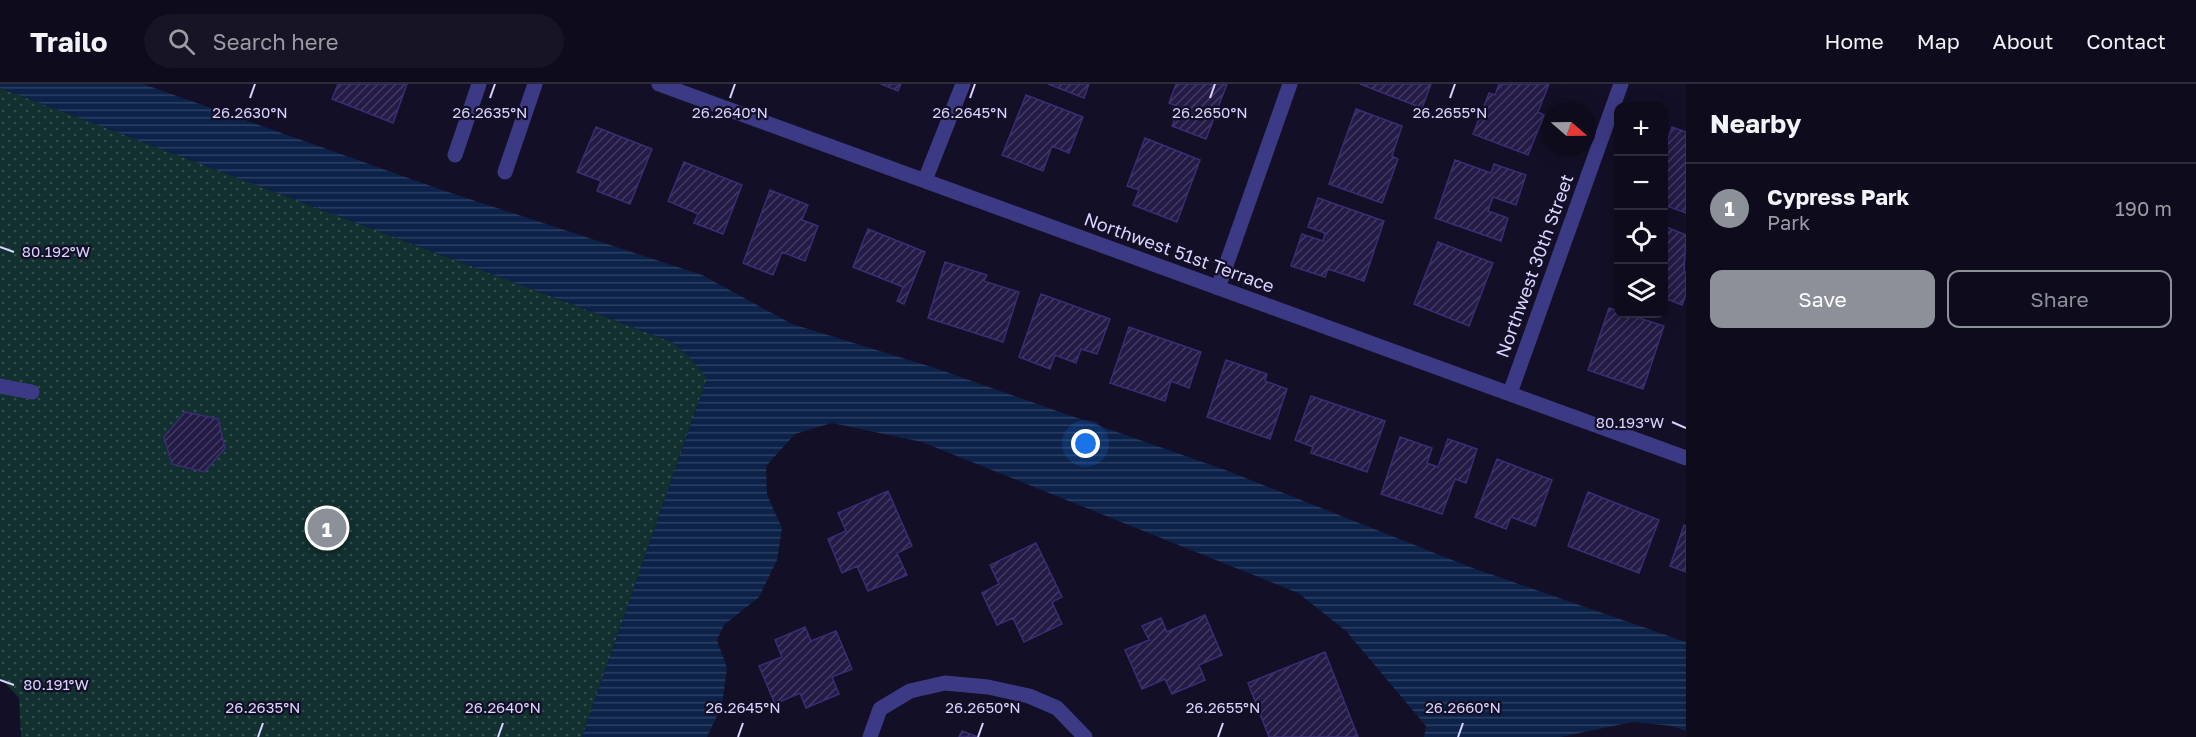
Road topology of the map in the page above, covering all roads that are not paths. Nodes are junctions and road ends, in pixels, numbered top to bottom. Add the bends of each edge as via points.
1 (479, 84) edge
2 (536, 84) edge
3 (658, 84) edge
4 (963, 84) edge
5 (1290, 84) edge
6 (1621, 84) edge
7 (455, 155) dead end
8 (505, 172) dead end
9 (925, 180) junction
10 (1218, 288) junction
11 (0, 386) edge
12 (32, 392) dead end
13 (1510, 393) junction
14 (1686, 458) edge
15 (870, 737) edge
16 (1085, 737) edge

1 - 7 street
2 - 8 street
3 - 9 street, Northwest 51st Terrace
4 - 9 street
5 - 10 street
6 - 13 street, Northwest 30th Street
9 - 10 street, Northwest 51st Terrace
10 - 13 street, Northwest 51st Terrace
11 - 12 street
13 - 14 street, Northwest 51st Terrace
15 - 16 street via 880,709 910,690 945,683 1029,696 1057,708

